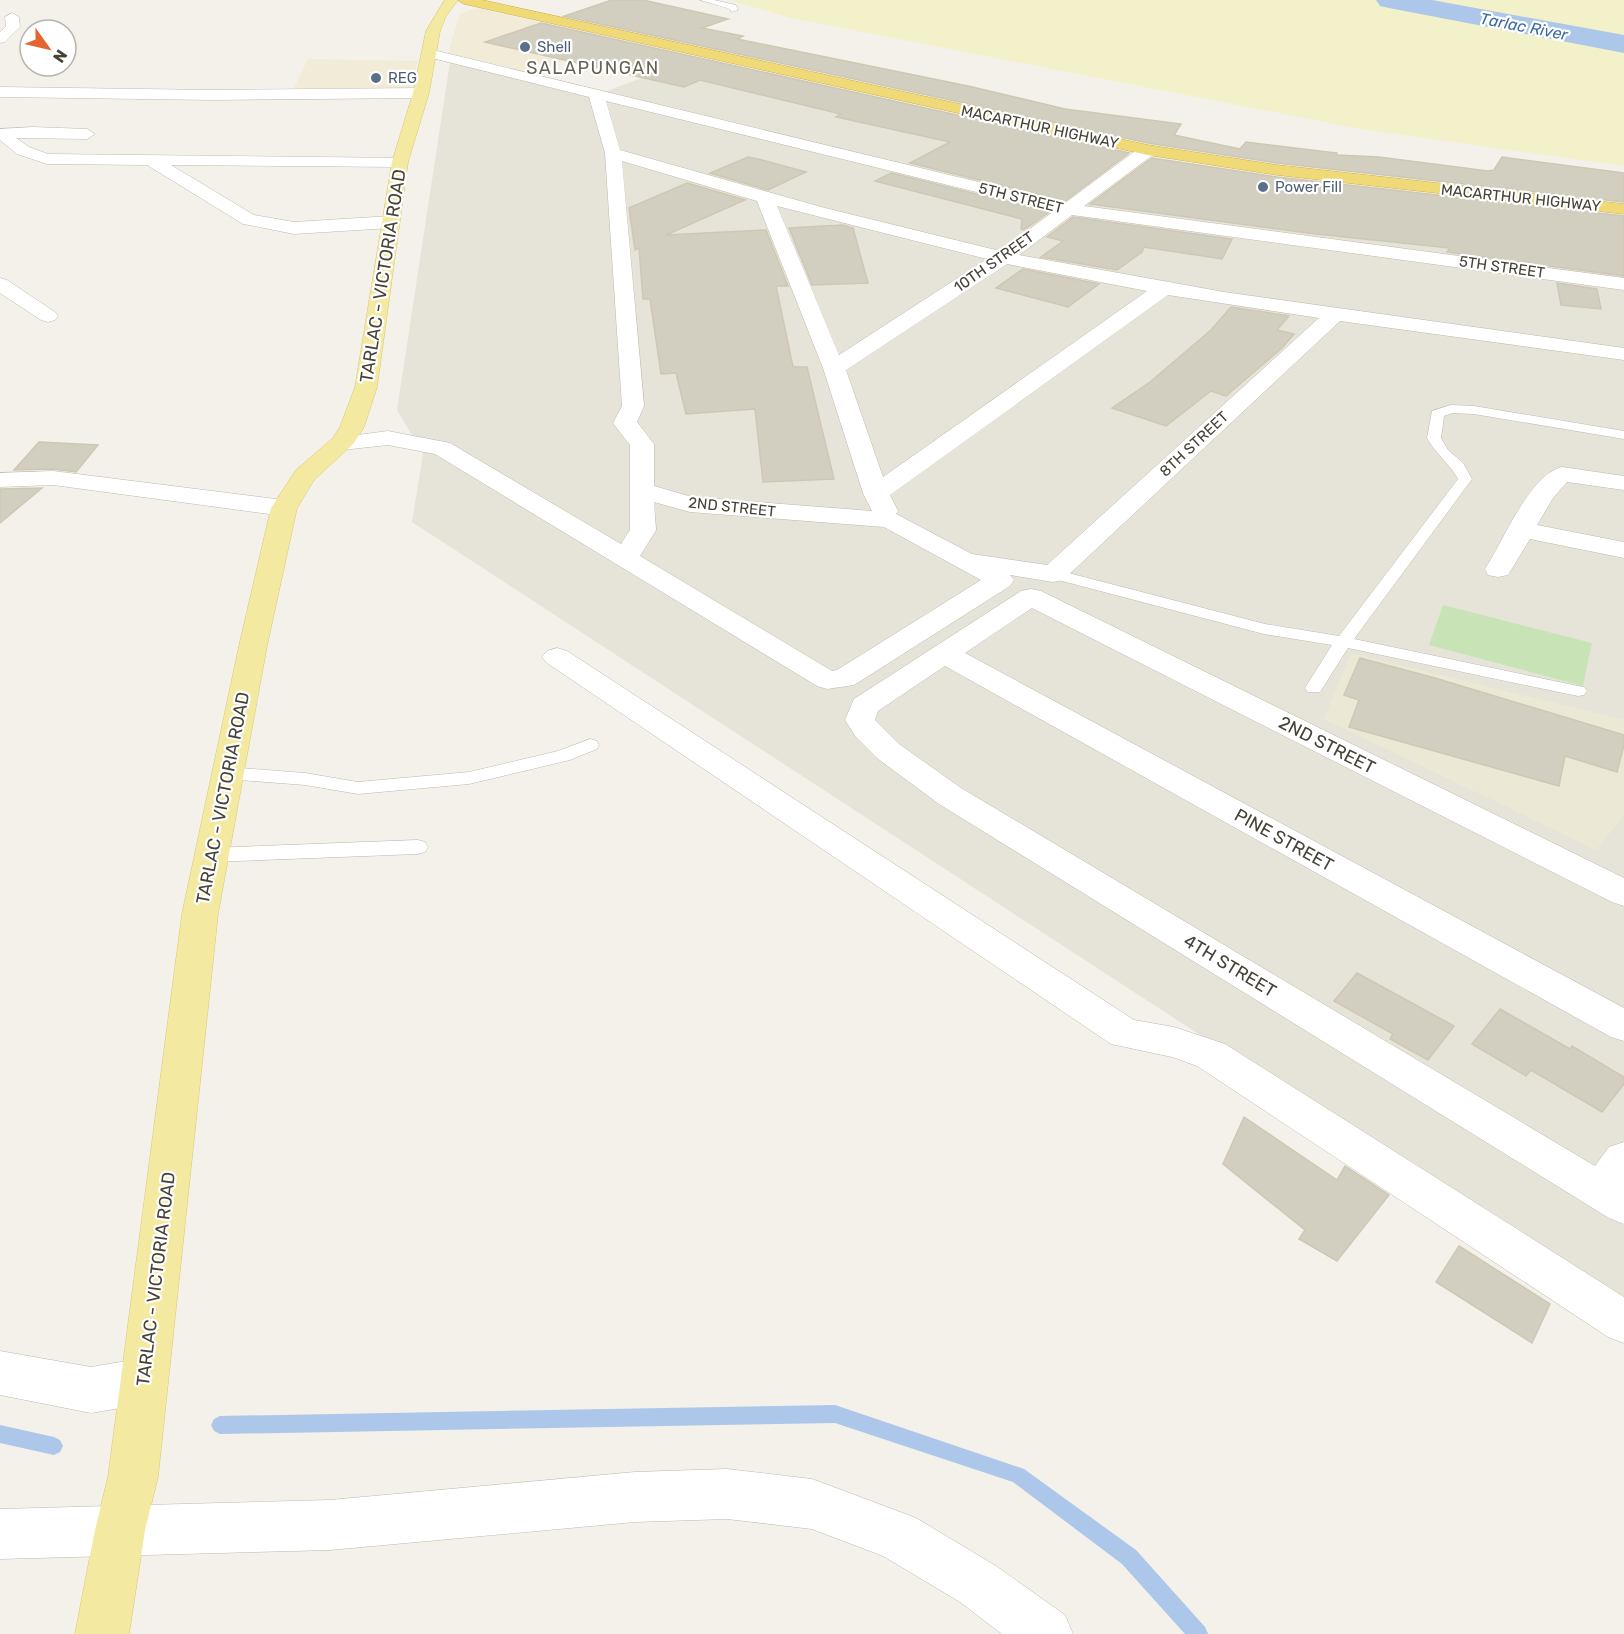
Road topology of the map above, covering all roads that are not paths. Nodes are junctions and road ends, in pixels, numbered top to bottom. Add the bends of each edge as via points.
1 (452, 0) edge
2 (464, 0) edge
3 (704, 0) edge
4 (734, 10) dead end
5 (12, 17) dead end
6 (0, 39) edge
7 (429, 53) junction
8 (0, 92) edge
9 (20, 92) junction
10 (421, 93) junction
11 (596, 94) junction
12 (0, 101) edge
13 (2, 134) edge
14 (87, 134) dead end
15 (1148, 150) junction
16 (613, 153) junction
17 (151, 160) junction
18 (400, 162) junction
19 (765, 199) junction
20 (1068, 209) junction
21 (1624, 209) edge
22 (391, 222) junction
23 (1004, 257) junction
24 (0, 284) edge
25 (1624, 284) edge
26 (1165, 288) junction
27 (1336, 314) junction
28 (48, 316) dead end
29 (1624, 354) edge
30 (834, 368) junction
31 (1624, 435) edge
32 (342, 443) junction
33 (0, 480) edge
34 (1624, 483) edge
35 (641, 490) junction
36 (876, 493) junction
37 (284, 508) junction
38 (890, 520) junction
39 (1523, 530) junction
40 (1624, 550) edge
41 (625, 558) junction
42 (960, 558) junction
43 (1498, 569) dead end
44 (1053, 574) junction
45 (1343, 642) junction
46 (944, 654) junction
47 (557, 657) dead end
48 (1314, 688) dead end
49 (1578, 691) dead end
50 (590, 746) dead end
51 (227, 773) junction
52 (418, 847) dead end
53 (212, 855) junction
54 (1624, 893) edge
55 (1624, 1026) edge
56 (1616, 1185) edge
57 (1624, 1322) edge
58 (0, 1373) edge
59 (144, 1381) junction
60 (120, 1530) junction
61 (0, 1534) edge
62 (102, 1634) edge
63 (1046, 1634) edge

1 - 7 main road, TARLAC - VICTORIA ROAD via 436,25
2 - 15 highway, MACARTHUR HIGHWAY
3 - 4 lane
5 - 6 street via 13,27
7 - 10 main road, TARLAC - VICTORIA ROAD
7 - 11 street, 5TH STREET
8 - 9 street
9 - 10 street
9 - 12 street
10 - 18 main road, TARLAC - VICTORIA ROAD
11 - 16 street
11 - 20 street, 5TH STREET
13 - 14 street
13 - 17 street via 20,149 47,159
15 - 20 street, 10TH STREET
15 - 21 highway, MACARTHUR HIGHWAY via 1277,170
16 - 19 street
16 - 35 street via 633,406 625,423 642,444
17 - 18 street
17 - 22 street via 249,220 294,228
18 - 22 main road, TARLAC - VICTORIA ROAD
19 - 23 street
19 - 30 street
20 - 23 street, 10TH STREET
20 - 25 street, 5TH STREET
22 - 32 main road, TARLAC - VICTORIA ROAD via 366,387
23 - 26 street
23 - 30 street, 10TH STREET
24 - 28 street
26 - 27 street
26 - 36 street
27 - 29 street
27 - 44 street, 8TH STREET
30 - 36 street
31 - 45 lane via 1474,410 1451,409 1437,414 1434,438 1465,479
32 - 37 main road, TARLAC - VICTORIA ROAD via 305,475
32 - 41 street via 388,438 442,448
33 - 37 street via 53,478
34 - 39 street via 1562,474 1548,484
35 - 38 street, 2ND STREET via 690,504
35 - 41 street via 643,530
36 - 38 street
37 - 51 main road, TARLAC - VICTORIA ROAD
38 - 42 street, 2ND STREET
39 - 40 street
39 - 43 street
41 - 42 street, 2ND STREET via 827,680 852,675 1000,580
42 - 44 street
44 - 45 lane via 1264,629
45 - 48 lane
45 - 49 lane
46 - 54 street, 2ND STREET via 1031,597
46 - 55 street, PINE STREET
46 - 56 street, 4TH STREET via 865,706 860,720 865,730 950,796
47 - 57 street via 1125,1033 1173,1042 1211,1055
50 - 51 lane via 555,759 469,778 358,788
51 - 53 main road, TARLAC - VICTORIA ROAD
52 - 53 lane
53 - 59 main road, TARLAC - VICTORIA ROAD via 200,914
58 - 59 street via 91,1390
59 - 60 main road, TARLAC - VICTORIA ROAD via 133,1477
60 - 61 street
60 - 62 main road, TARLAC - VICTORIA ROAD
60 - 63 street via 330,1525 635,1497 727,1494 812,1504 898,1536 978,1584

